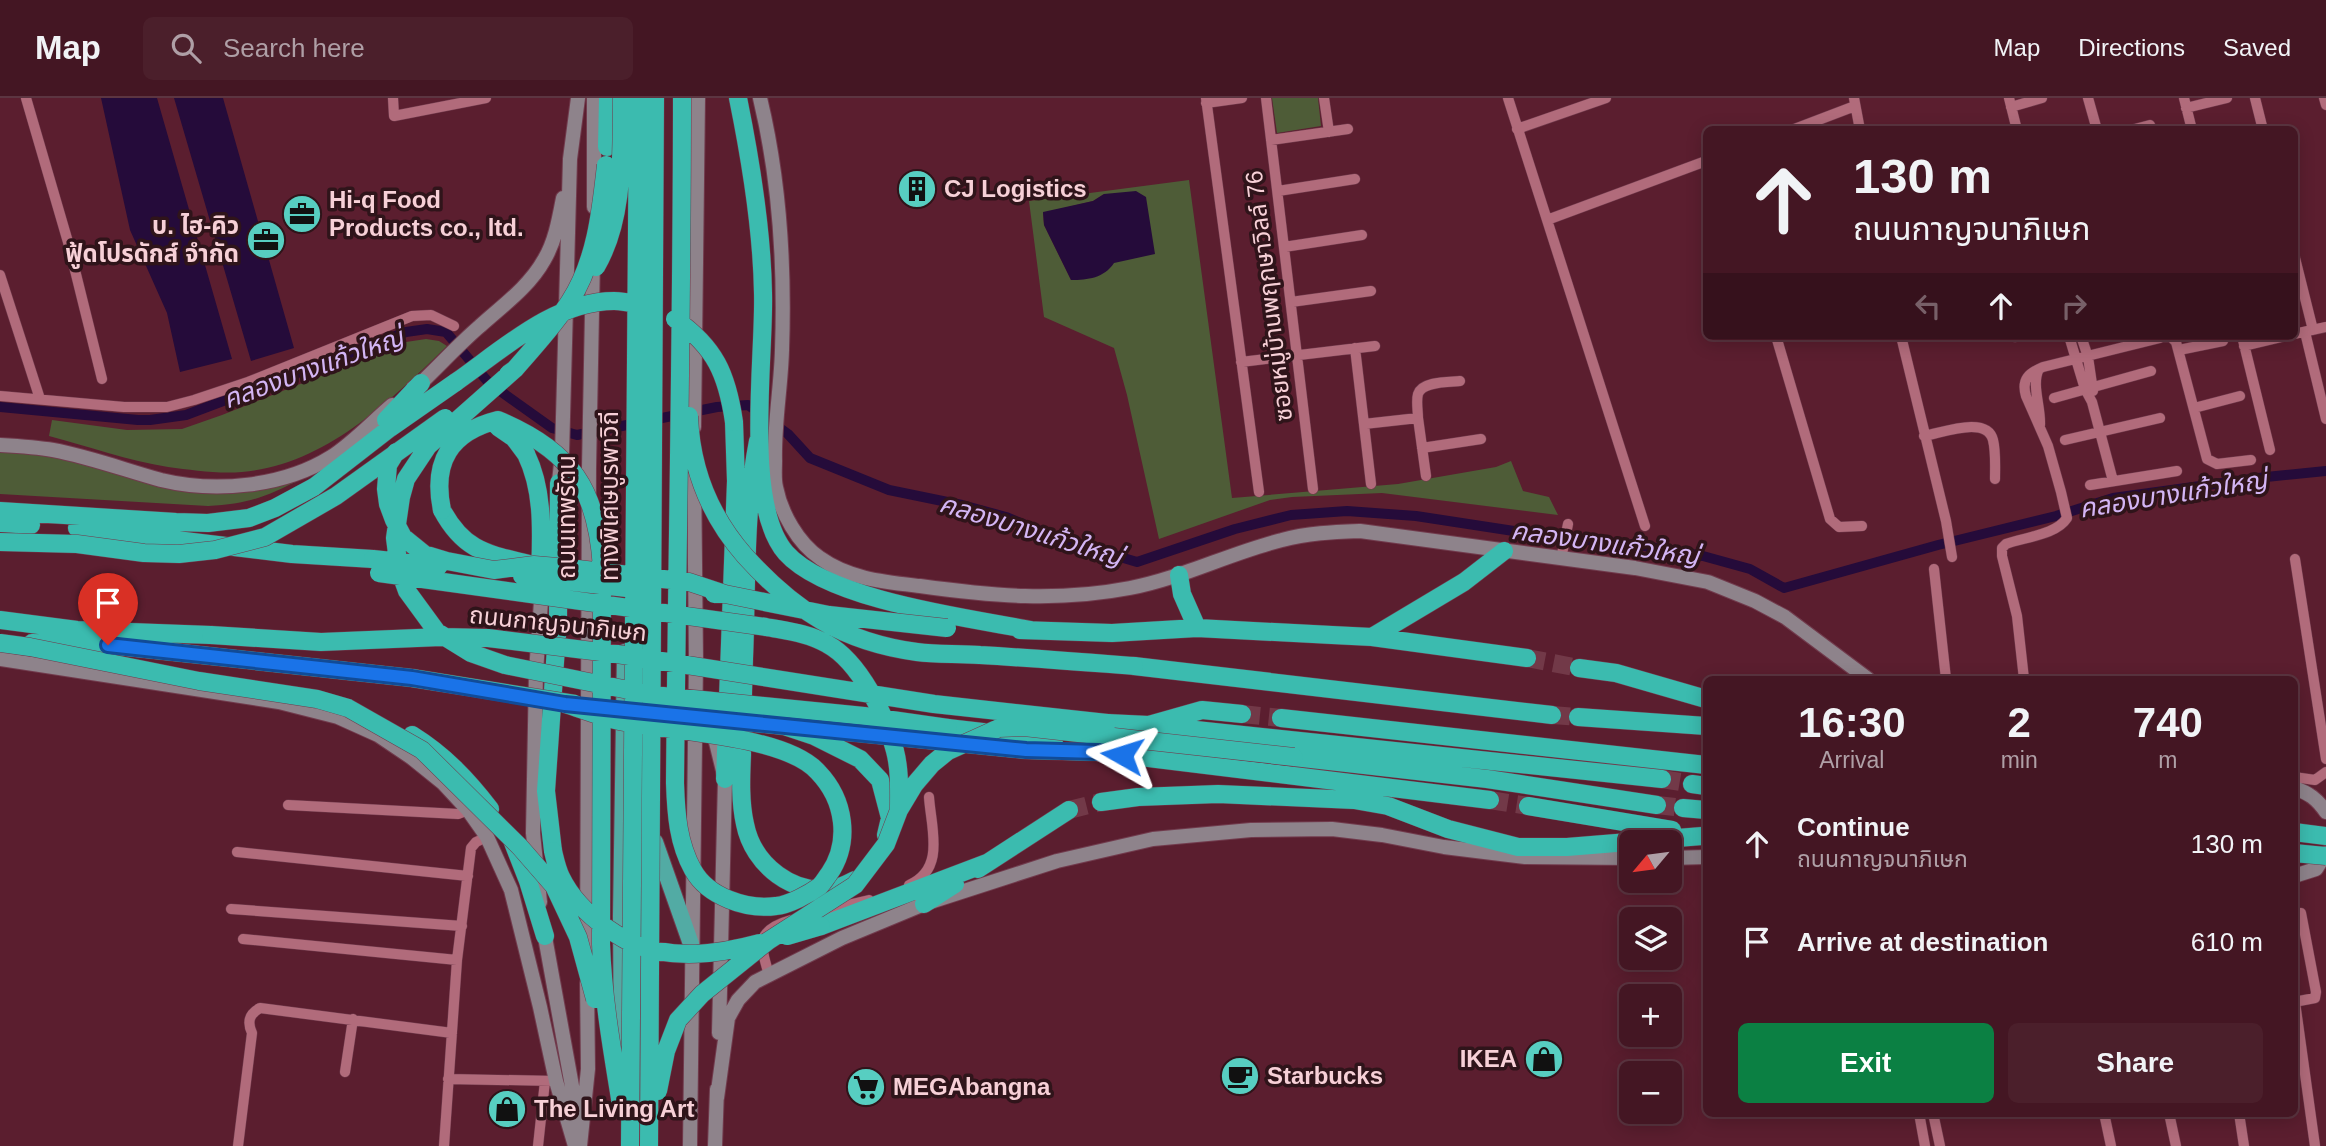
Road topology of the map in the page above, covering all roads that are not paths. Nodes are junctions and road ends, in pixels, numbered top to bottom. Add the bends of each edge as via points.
1 (26, 98) edge
2 (393, 98) edge
3 (486, 98) edge
4 (578, 98) edge
5 (594, 98) edge
6 (608, 98) edge
7 (622, 98) edge
8 (636, 98) edge
9 (655, 98) edge
10 (663, 98) edge
11 (682, 98) edge
12 (690, 98) edge
13 (698, 98) edge
14 (738, 98) edge
15 (760, 98) edge
16 (1242, 98) edge
17 (1266, 98) edge
18 (1324, 98) edge
19 (1508, 98) edge
20 (1606, 98) edge
21 (2042, 98) edge
22 (2088, 98) edge
23 (2227, 98) edge
24 (2255, 98) edge
25 (2324, 98) edge
26 (1206, 101) edge
27 (1855, 102) edge
28 (2010, 102) edge
29 (2185, 103) edge
30 (2326, 105) edge
31 (2150, 125) dead end
32 (1801, 126) edge
33 (1859, 126) edge
34 (2016, 126) edge
35 (2095, 126) edge
36 (2146, 126) edge
37 (2191, 126) edge
38 (2262, 126) edge
39 (1348, 129) dead end
40 (1517, 129) junction
41 (1329, 132) junction
42 (1271, 140) junction
43 (570, 159) junction
44 (1703, 162) edge
45 (1355, 179) dead end
46 (1278, 191) junction
47 (634, 195) junction
48 (1547, 220) junction
49 (1362, 235) dead end
50 (1284, 247) junction
51 (594, 249) junction
52 (0, 275) edge
53 (2298, 285) edge
54 (1371, 291) dead end
55 (571, 301) junction
56 (1291, 302) junction
57 (454, 326) dead end
58 (2326, 327) edge
59 (2304, 332) edge
60 (1777, 340) edge
61 (1902, 340) edge
62 (2070, 340) edge
63 (2082, 340) edge
64 (2150, 340) edge
65 (2175, 340) edge
66 (2223, 341) dead end
67 (2243, 341) edge
68 (1374, 346) dead end
69 (1355, 348) junction
70 (2179, 351) junction
71 (1297, 355) junction
72 (2088, 357) junction
73 (2076, 360) junction
74 (1241, 362) junction
75 (515, 369) junction
76 (2151, 371) dead end
77 (102, 379) dead end
78 (1460, 381) dead end
79 (421, 383) junction
80 (2090, 388) junction
81 (0, 396) edge
82 (2240, 396) dead end
83 (2054, 398) dead end
84 (40, 399) junction
85 (2194, 408) junction
86 (1418, 418) junction
87 (2160, 418) dead end
88 (2326, 419) edge
89 (1364, 424) junction
90 (2100, 431) junction
91 (1924, 436) junction
92 (1481, 439) dead end
93 (2065, 440) dead end
94 (758, 441) junction
95 (6, 445) edge
96 (1422, 448) junction
97 (2270, 450) dead end
98 (2250, 460) dead end
99 (2176, 471) dead end
100 (1426, 476) dead end
101 (1995, 479) dead end
102 (2113, 481) junction
103 (559, 482) junction
104 (1371, 484) dead end
105 (2090, 485) dead end
106 (314, 487) junction
107 (1313, 489) dead end
108 (1259, 492) dead end
109 (0, 511) edge
110 (0, 523) edge
111 (1568, 524) dead end
112 (1646, 526) dead end
113 (1861, 526) dead end
114 (0, 542) edge
115 (1504, 551) junction
116 (1952, 554) dead end
117 (1561, 559) junction
118 (2295, 559) dead end
119 (534, 565) junction
120 (376, 566) junction
121 (1934, 569) dead end
122 (1179, 575) junction
123 (725, 594) junction
124 (539, 603) junction
125 (0, 620) edge
126 (1197, 628) junction
127 (1031, 630) junction
128 (1372, 637) junction
129 (0, 641) edge
130 (29, 643) junction
131 (1527, 658) tunnel mouth
132 (0, 659) edge
133 (695, 660) junction
134 (1578, 668) tunnel mouth
135 (1864, 676) edge
136 (1946, 676) edge
137 (2024, 676) edge
138 (1703, 698) edge
139 (565, 704) junction
140 (1242, 714) tunnel mouth
141 (1552, 715) tunnel mouth
142 (1281, 718) tunnel mouth
143 (1578, 718) tunnel mouth
144 (1149, 725) junction
145 (784, 726) junction
146 (1703, 726) edge
147 (947, 735) junction
148 (2326, 759) edge
149 (1703, 765) edge
150 (2326, 772) edge
151 (2298, 778) edge
152 (725, 779) junction
153 (1662, 779) tunnel mouth
154 (2298, 789) edge
155 (929, 797) dead end
156 (1490, 800) tunnel mouth
157 (1101, 802) tunnel mouth
158 (288, 805) dead end
159 (1657, 805) tunnel mouth
160 (1528, 806) tunnel mouth
161 (1683, 808) tunnel mouth
162 (2325, 809) edge
163 (468, 810) junction
164 (899, 810) junction
165 (1069, 810) tunnel mouth
166 (1703, 810) edge
167 (2298, 832) edge
168 (1703, 836) edge
169 (1703, 836) edge
170 (2326, 836) edge
171 (487, 837) junction
172 (655, 842) junction
173 (237, 852) dead end
174 (2298, 854) edge
175 (1703, 857) edge
176 (1619, 858) edge
177 (1682, 858) edge
178 (2323, 862) edge
179 (987, 863) junction
180 (2298, 874) edge
181 (468, 876) junction
182 (924, 904) junction
183 (231, 909) dead end
184 (2301, 913) dead end
185 (462, 926) junction
186 (545, 936) junction
187 (243, 939) dead end
188 (691, 944) junction
189 (457, 960) junction
190 (769, 975) junction
191 (2298, 1002) edge
192 (353, 1019) junction
193 (2298, 1024) edge
194 (452, 1032) junction
195 (611, 1053) junction
196 (345, 1072) dead end
197 (448, 1079) junction
198 (551, 1081) junction
199 (717, 1098) junction
200 (1920, 1117) edge
201 (1934, 1117) edge
202 (2105, 1117) edge
203 (2170, 1117) edge
204 (2240, 1117) edge
205 (579, 1143) edge
206 (238, 1146) edge
207 (444, 1146) edge
208 (538, 1146) edge
209 (627, 1146) edge
210 (652, 1146) edge
211 (690, 1146) edge
212 (715, 1146) edge
213 (1925, 1146) edge
214 (1940, 1146) edge
215 (2111, 1146) edge
216 (2176, 1146) edge
217 (2244, 1146) edge
218 (2315, 1146) edge

1 - 77 street
2 - 3 street via 394,116
4 - 43 main road
5 - 51 main road, ถนนเทพรัตน
6 - 55 highway, bridge via 599,221
7 - 55 highway, bridge via 619,187 612,224 598,263
8 - 47 highway
8 - 209 highway, ทางพิเศษบูรพาวิถี, bridge
9 - 210 highway, ทางพิเศษบูรพาวิถี, bridge
10 - 172 highway
11 - 139 highway, bridge via 675,729 675,742 675,769 676,818 694,873 727,900 777,906 821,886 842,844 843,820 818,771 790,754 757,743 705,734 680,730 667,728 615,720
12 - 141 highway, bridge via 692,453 711,508 729,537 788,599 822,623 872,642 917,652 1134,666
13 - 133 main road
14 - 94 highway via 758,219 764,292
15 - 122 main road via 780,210 782,351 776,486 801,541 829,564 868,579 1021,598 1117,590
16 - 26 street
17 - 42 street, ซอยหมู่บ้านพฤกษาวิลล์ 76
18 - 41 street
19 - 40 street
20 - 40 street
21 - 28 street
22 - 35 street
23 - 29 street
24 - 38 street
25 - 30 street
26 - 74 street
27 - 32 street
27 - 33 street
28 - 34 street
29 - 37 street
31 - 36 street
39 - 41 street
40 - 48 street
41 - 42 street
42 - 46 street, ซอยหมู่บ้านพฤกษาวิลล์ 76
43 - 79 main road via 556,231 545,260 515,295
43 - 103 main road
44 - 48 street
45 - 46 street
46 - 50 street, ซอยหมู่บ้านพฤกษาวิลล์ 76
47 - 51 highway
47 - 209 highway, bridge via 621,916
48 - 112 street
49 - 50 street
50 - 56 street, ซอยหมู่บ้านพฤกษาวิลล์ 76
51 - 205 main road, ถนนเทพรัตน via 587,1069
52 - 84 street
53 - 59 street
54 - 56 street
55 - 75 highway, bridge
56 - 71 street, ซอยหมู่บ้านพฤกษาวิลล์ 76
57 - 84 street via 432,315 412,316 248,382 167,407
58 - 59 street
59 - 88 street
60 - 113 street via 1830,519 1839,527
61 - 91 street
62 - 73 street
63 - 72 street
64 - 72 street
65 - 70 street
66 - 70 street
67 - 97 street
68 - 69 street
69 - 71 street
69 - 89 street
70 - 85 street
71 - 74 street
71 - 107 street, ซอยหมู่บ้านพฤกษาวิลล์ 76
72 - 73 street
72 - 80 street
73 - 80 street
73 - 137 street via 2029,373 2023,387 2040,425 2067,518 2062,526 2002,548
74 - 108 street
75 - 114 highway, bridge via 336,496 265,537 179,554
75 - 147 highway, bridge via 428,446 406,480 395,538 399,569 407,592 437,632 471,653 505,666 653,695 864,716
76 - 80 street
78 - 86 street via 1422,388
79 - 95 main road via 333,456 308,469 256,483 188,484 53,450
79 - 106 highway
80 - 83 street
80 - 90 street
81 - 84 street
82 - 85 street
85 - 98 street via 2207,459 2217,464
86 - 89 street
86 - 96 street
87 - 90 street
89 - 104 street
90 - 93 street
90 - 102 street
91 - 101 street via 1982,427 1994,441
91 - 116 street
92 - 96 street
94 - 127 highway via 769,523 784,551 809,571 869,596
94 - 145 highway via 750,493 741,783 745,826 771,871 792,884 817,890 836,888 856,880 874,862 883,844 890,818 880,780 860,759
96 - 100 street
99 - 102 street
102 - 105 street
103 - 124 main road
103 - 179 highway, bridge via 558,620 546,791 561,878 595,920 632,943 673,953 711,954 821,926
106 - 109 highway via 250,518 208,523
106 - 152 highway, bridge via 548,318 614,301 650,307 676,319 713,355 726,379 734,422
110 - 120 highway, ถนนกาญจนาภิเษก via 61,526
111 - 117 street
115 - 117 main road
115 - 122 main road via 1360,531 1315,533
115 - 128 highway via 1464,582
117 - 135 main road via 1709,582 1786,617
118 - 148 street
119 - 123 highway, bridge via 689,582
119 - 124 highway, bridge via 494,570 447,561 424,554 403,537 386,489 388,465 402,442 419,426 457,414 486,419 514,438 526,454 538,489
119 - 195 highway, bridge via 474,548 451,527 442,510 439,476 451,448 466,432 484,424 498,420 522,430 560,457 590,501 600,534 601,944
120 - 123 highway, ถนนกาญจนาภิเษก, bridge
120 - 164 highway, bridge via 765,627 803,634 829,645 857,672 885,722 898,768
121 - 136 street
122 - 126 highway
123 - 127 highway, ถนนกาญจนาภิเษก, bridge via 829,615 947,628
124 - 186 main road via 533,833
125 - 144 highway, ถนนกาญจนาภิเษก, bridge via 77,629 321,642 488,638 934,704
126 - 127 highway via 1112,633
126 - 128 highway
128 - 131 highway
129 - 130 highway
129 - 195 highway, bridge via 199,681 317,699 348,708 422,750 554,886 578,937
130 - 139 highway, bridge via 108,645 412,678
130 - 186 highway via 294,691 352,704 387,720 439,752 489,807 513,843
132 - 163 main road via 279,702 338,717 412,758
133 - 152 main road
133 - 188 main road
134 - 138 highway via 1616,673
139 - 145 highway, bridge
140 - 144 highway via 1202,710
142 - 149 highway
143 - 146 highway
144 - 153 highway, ถนนกาญจนาภิเษก
145 - 147 highway
147 - 156 highway via 1026,737 1098,752
150 - 151 street via 2315,780
152 - 199 main road
154 - 162 main road
155 - 190 street via 933,853 927,873 915,883 876,897 769,928 762,942
157 - 168 highway via 1218,794 1354,800 1388,806 1448,829 1518,847
158 - 163 street via 458,814
159 - 164 highway, bridge via 1396,768 1083,732 999,727 948,751 914,785
160 - 169 highway
161 - 166 highway
163 - 171 main road
164 - 210 highway, bridge via 886,844 855,885 768,941 702,994 678,1020 666,1051
165 - 179 highway
167 - 170 highway
171 - 181 street via 471,848
171 - 198 main road via 511,890 540,1007
172 - 188 highway
172 - 210 highway
173 - 181 street
174 - 178 highway, bridge
175 - 177 main road
176 - 182 main road via 1525,858 1344,831 1251,830 1153,839 1057,861
178 - 180 main road
179 - 182 highway
181 - 185 street
182 - 190 main road
183 - 185 street
184 - 191 street via 2316,992 2315,998
185 - 189 street
186 - 205 main road
187 - 189 street
188 - 211 main road
189 - 194 street
190 - 199 main road via 755,982 728,1018
192 - 194 street
192 - 196 street
192 - 206 street via 254,1011
193 - 218 street
194 - 197 street
195 - 209 highway, bridge
197 - 198 street
197 - 207 street
198 - 205 main road
198 - 208 street
199 - 212 main road
200 - 213 street
201 - 214 street
202 - 215 street
203 - 216 street
204 - 217 street

